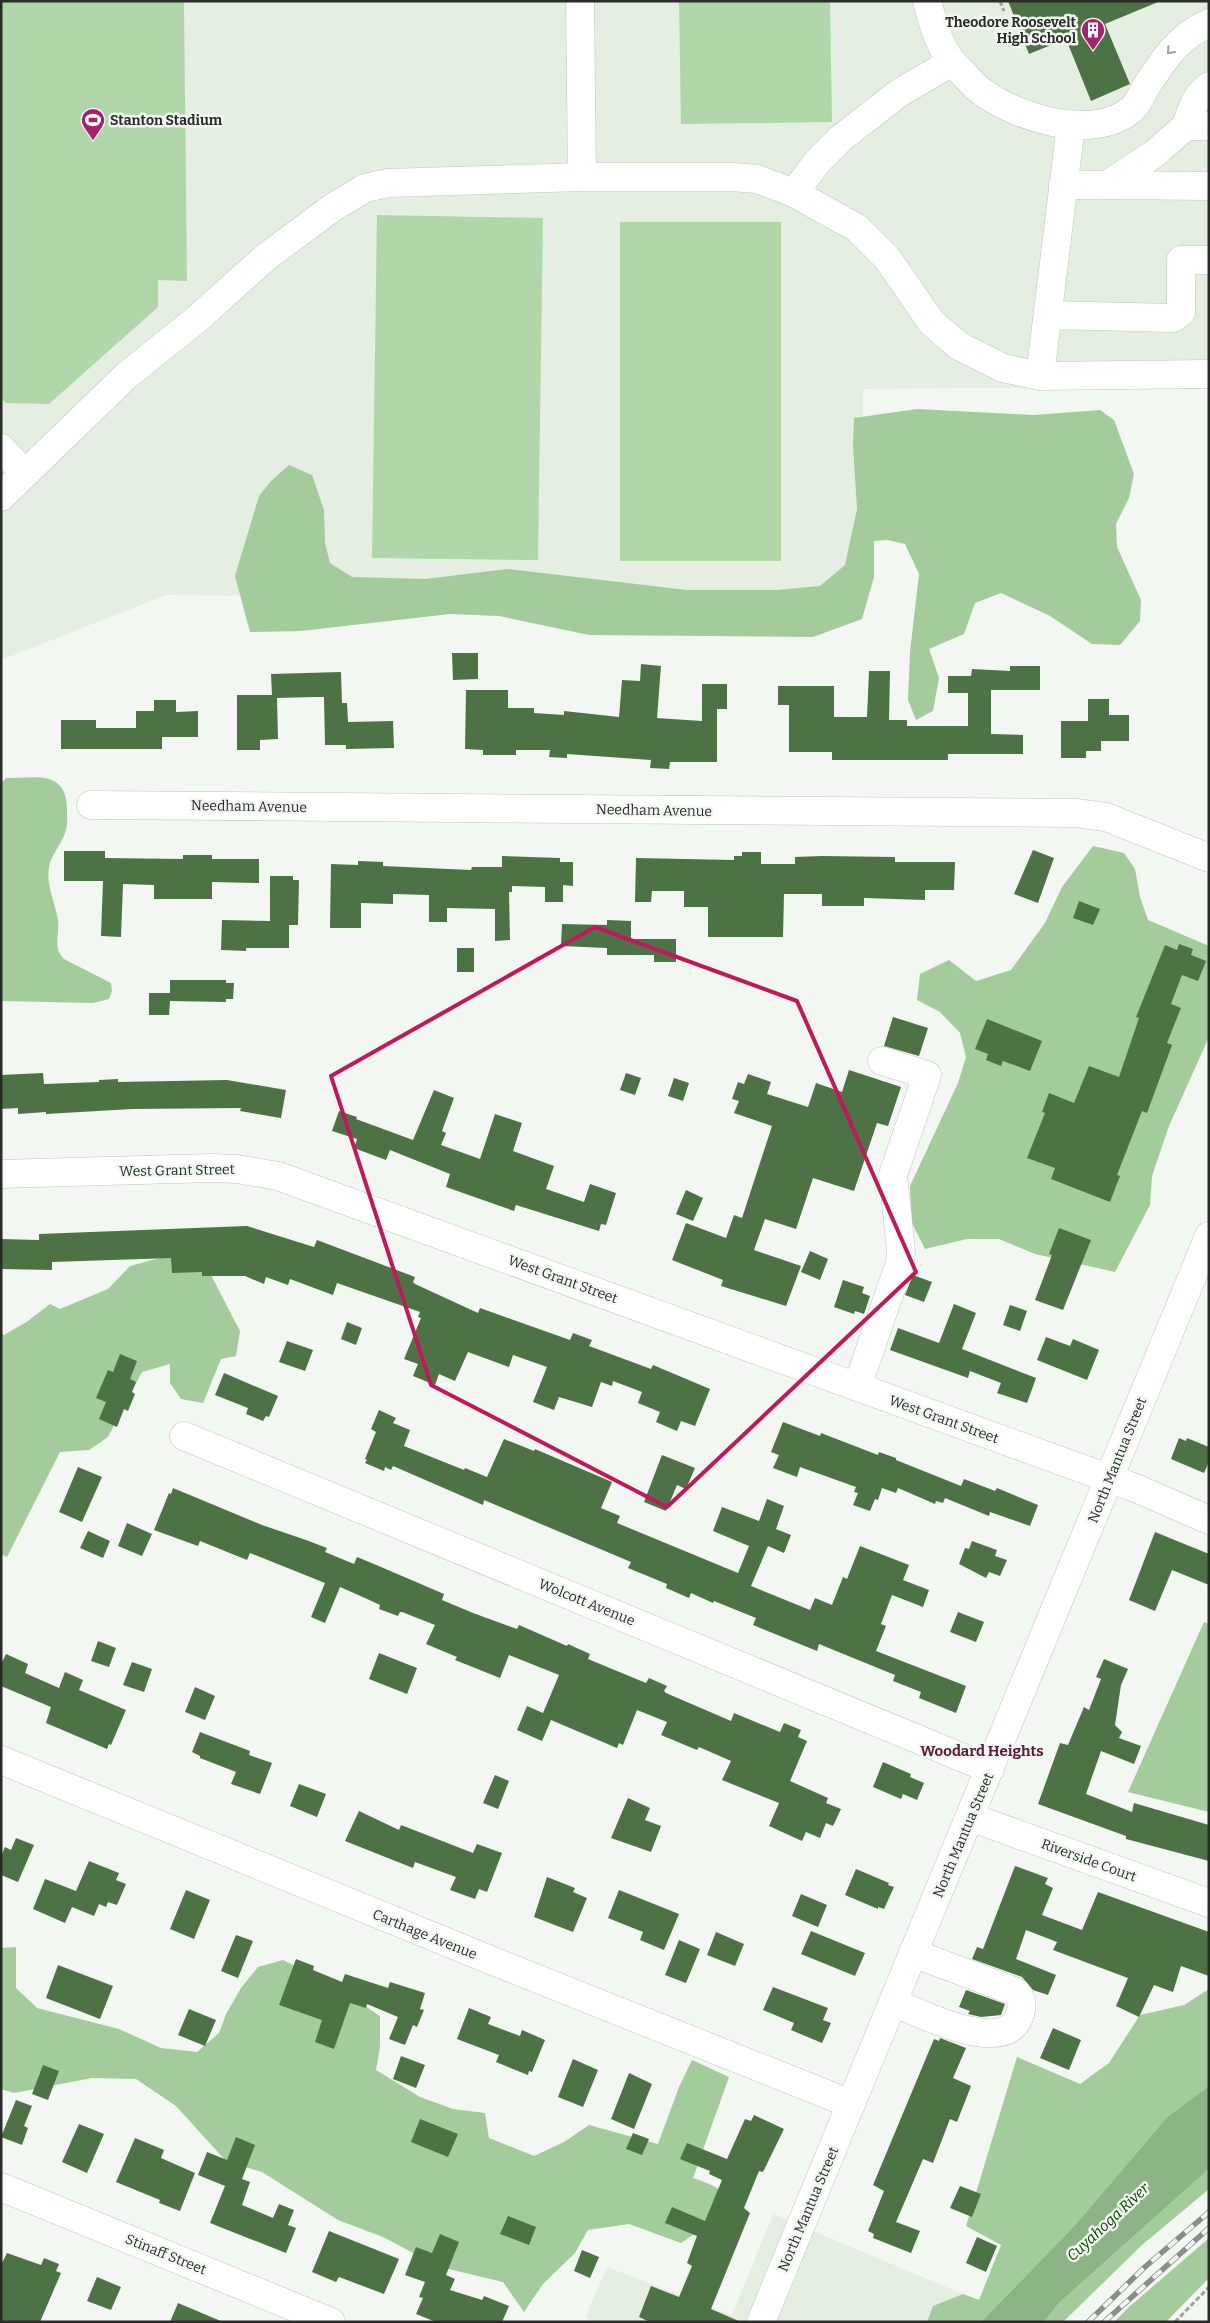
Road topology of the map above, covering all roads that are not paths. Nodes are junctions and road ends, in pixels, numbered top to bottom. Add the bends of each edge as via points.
1 (580, 1) edge
2 (927, 1) edge
3 (1209, 23) edge
4 (952, 62) junction
5 (1209, 86) edge
6 (1071, 125) junction
7 (1197, 126) edge
8 (582, 177) junction
9 (1063, 185) junction
10 (1107, 185) junction
11 (1209, 186) edge
12 (794, 193) junction
13 (1209, 260) edge
14 (1048, 315) junction
15 (1209, 374) edge
16 (1040, 376) junction
17 (1, 448) edge
18 (25, 474) junction
19 (1, 497) edge
20 (91, 805) dead end
21 (1209, 858) edge
22 (882, 1061) dead end
23 (1, 1174) edge
24 (1209, 1236) edge
25 (1200, 1280) edge
26 (857, 1387) junction
27 (184, 1436) dead end
28 (1109, 1479) junction
29 (1209, 1520) edge
30 (1, 1760) edge
31 (990, 1768) junction
32 (970, 1817) junction
33 (1209, 1903) edge
34 (913, 1953) junction
35 (893, 2002) junction
36 (851, 2104) junction
37 (1, 2187) edge
38 (331, 2322) edge
39 (761, 2322) edge

1 - 8 street
2 - 4 street via 935,30
3 -> 6 street via 1179,41 1165,56 1133,109 1110,123
4 - 6 street via 977,88 1004,105 1036,118
4 - 12 street via 899,93 840,139
5 - 7 street via 1194,105
6 - 9 street
7 - 10 street
8 - 12 street via 732,176 757,179
8 - 18 street via 388,183 365,188 266,257 197,320 126,376
9 - 10 street
9 - 14 street
10 - 11 street
12 - 16 street via 857,228 887,258 932,322 959,346 1004,368
13 - 14 street via 1181,260 1181,312 1173,318
14 - 16 street
15 - 16 street
17 - 18 street
18 - 19 street
20 - 21 street, Needham Avenue via 1074,813 1106,817
22 - 26 street via 927,1075 893,1175 900,1263
23 - 26 street, West Grant Street via 211,1168 271,1175
24 - 25 street, North Mantua Street
25 - 28 street, North Mantua Street
26 - 28 street, West Grant Street
27 - 31 street, Wolcott Avenue
28 - 29 street, West Grant Street
28 - 31 street, North Mantua Street
30 - 36 street, Carthage Avenue
31 - 32 street, North Mantua Street
32 - 33 street, Riverside Court
32 - 34 street, North Mantua Street
34 - 35 street, North Mantua Street
34 - 35 street via 1016,1992 1021,1998 1022,2008 1017,2021 1003,2032 978,2034
35 - 36 street, North Mantua Street
36 - 39 street, North Mantua Street
37 - 38 street, Stinaff Street

